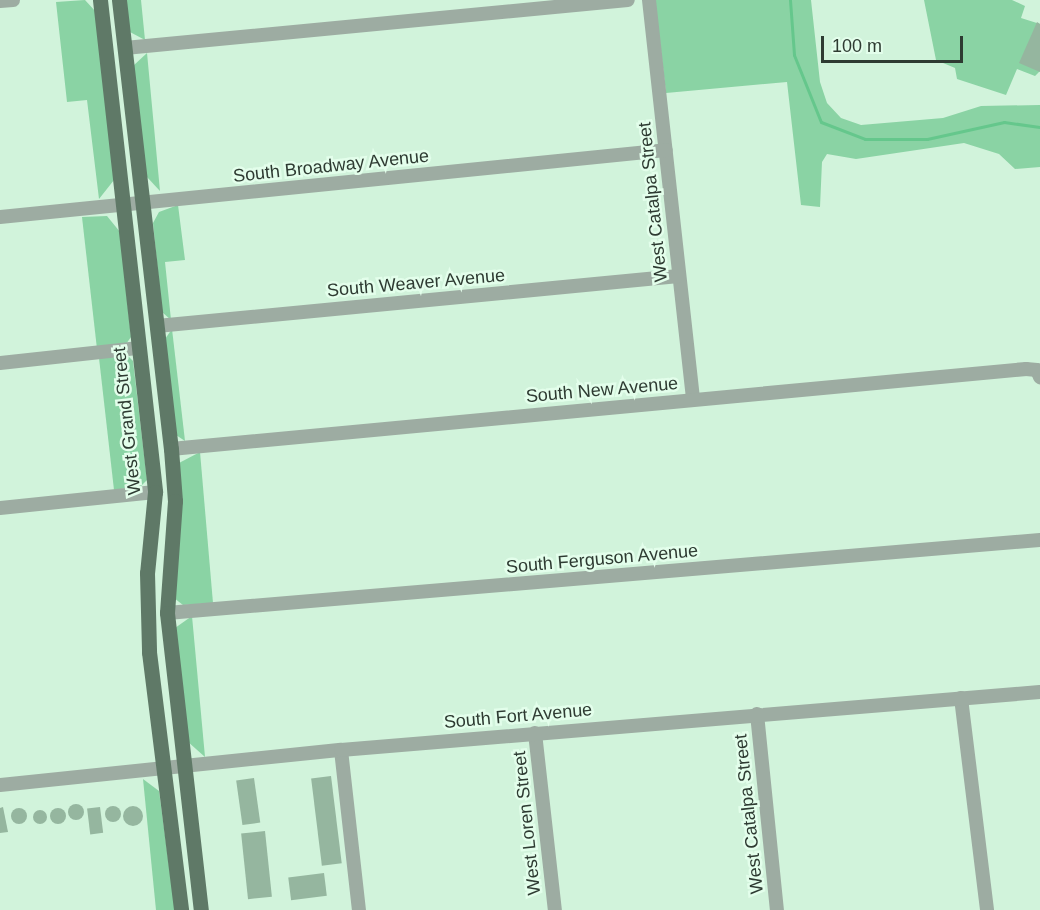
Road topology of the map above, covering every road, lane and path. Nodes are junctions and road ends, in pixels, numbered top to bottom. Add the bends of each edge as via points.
1 (13, 0) edge
2 (100, 0) edge
3 (119, 0) edge
4 (628, 0) edge
5 (649, 0) edge
6 (0, 1) edge
7 (125, 48) junction
8 (666, 150) junction
9 (142, 203) junction
10 (123, 204) junction
11 (0, 217) edge
12 (679, 276) junction
13 (157, 326) junction
14 (139, 348) junction
15 (0, 363) edge
16 (1038, 374) edge
17 (693, 400) junction
18 (171, 449) junction
19 (155, 492) junction
20 (0, 508) edge
21 (1040, 540) edge
22 (168, 613) junction
23 (1040, 692) edge
24 (961, 698) junction
25 (757, 714) junction
26 (535, 733) junction
27 (341, 750) junction
28 (183, 765) junction
29 (164, 767) junction
30 (0, 785) edge
31 (181, 910) edge
32 (201, 910) edge
33 (359, 910) edge
34 (555, 910) edge
35 (777, 910) edge
36 (987, 910) edge

1 - 6 street
2 - 10 main road, West Grand Street
3 - 7 main road
4 - 7 street
5 - 8 street, West Catalpa Street
7 - 9 main road
8 - 9 street, South Broadway Avenue
8 - 12 street, West Catalpa Street
9 - 10 street, South Broadway Avenue
9 - 13 main road
10 - 11 street, South Broadway Avenue
10 - 14 main road, West Grand Street
12 - 13 street, South Weaver Avenue
12 - 17 street, West Catalpa Street
13 - 18 main road
14 - 15 street
14 - 19 main road, West Grand Street
16 - 17 street, South New Avenue
17 - 18 street, South New Avenue
18 - 22 main road via 175,501
19 - 20 street
19 - 29 main road, West Grand Street via 147,573 149,652
21 - 22 street, South Ferguson Avenue
22 - 28 main road
23 - 24 street, South Fort Avenue
24 - 25 street, South Fort Avenue
24 - 36 street
25 - 26 street, South Fort Avenue
25 - 35 street, West Catalpa Street
26 - 27 street, South Fort Avenue
26 - 34 street, West Loren Street
27 - 28 street, South Fort Avenue
27 - 33 street
28 - 29 street, South Fort Avenue
28 - 32 main road
29 - 30 street, South Fort Avenue
29 - 31 main road, West Grand Street

